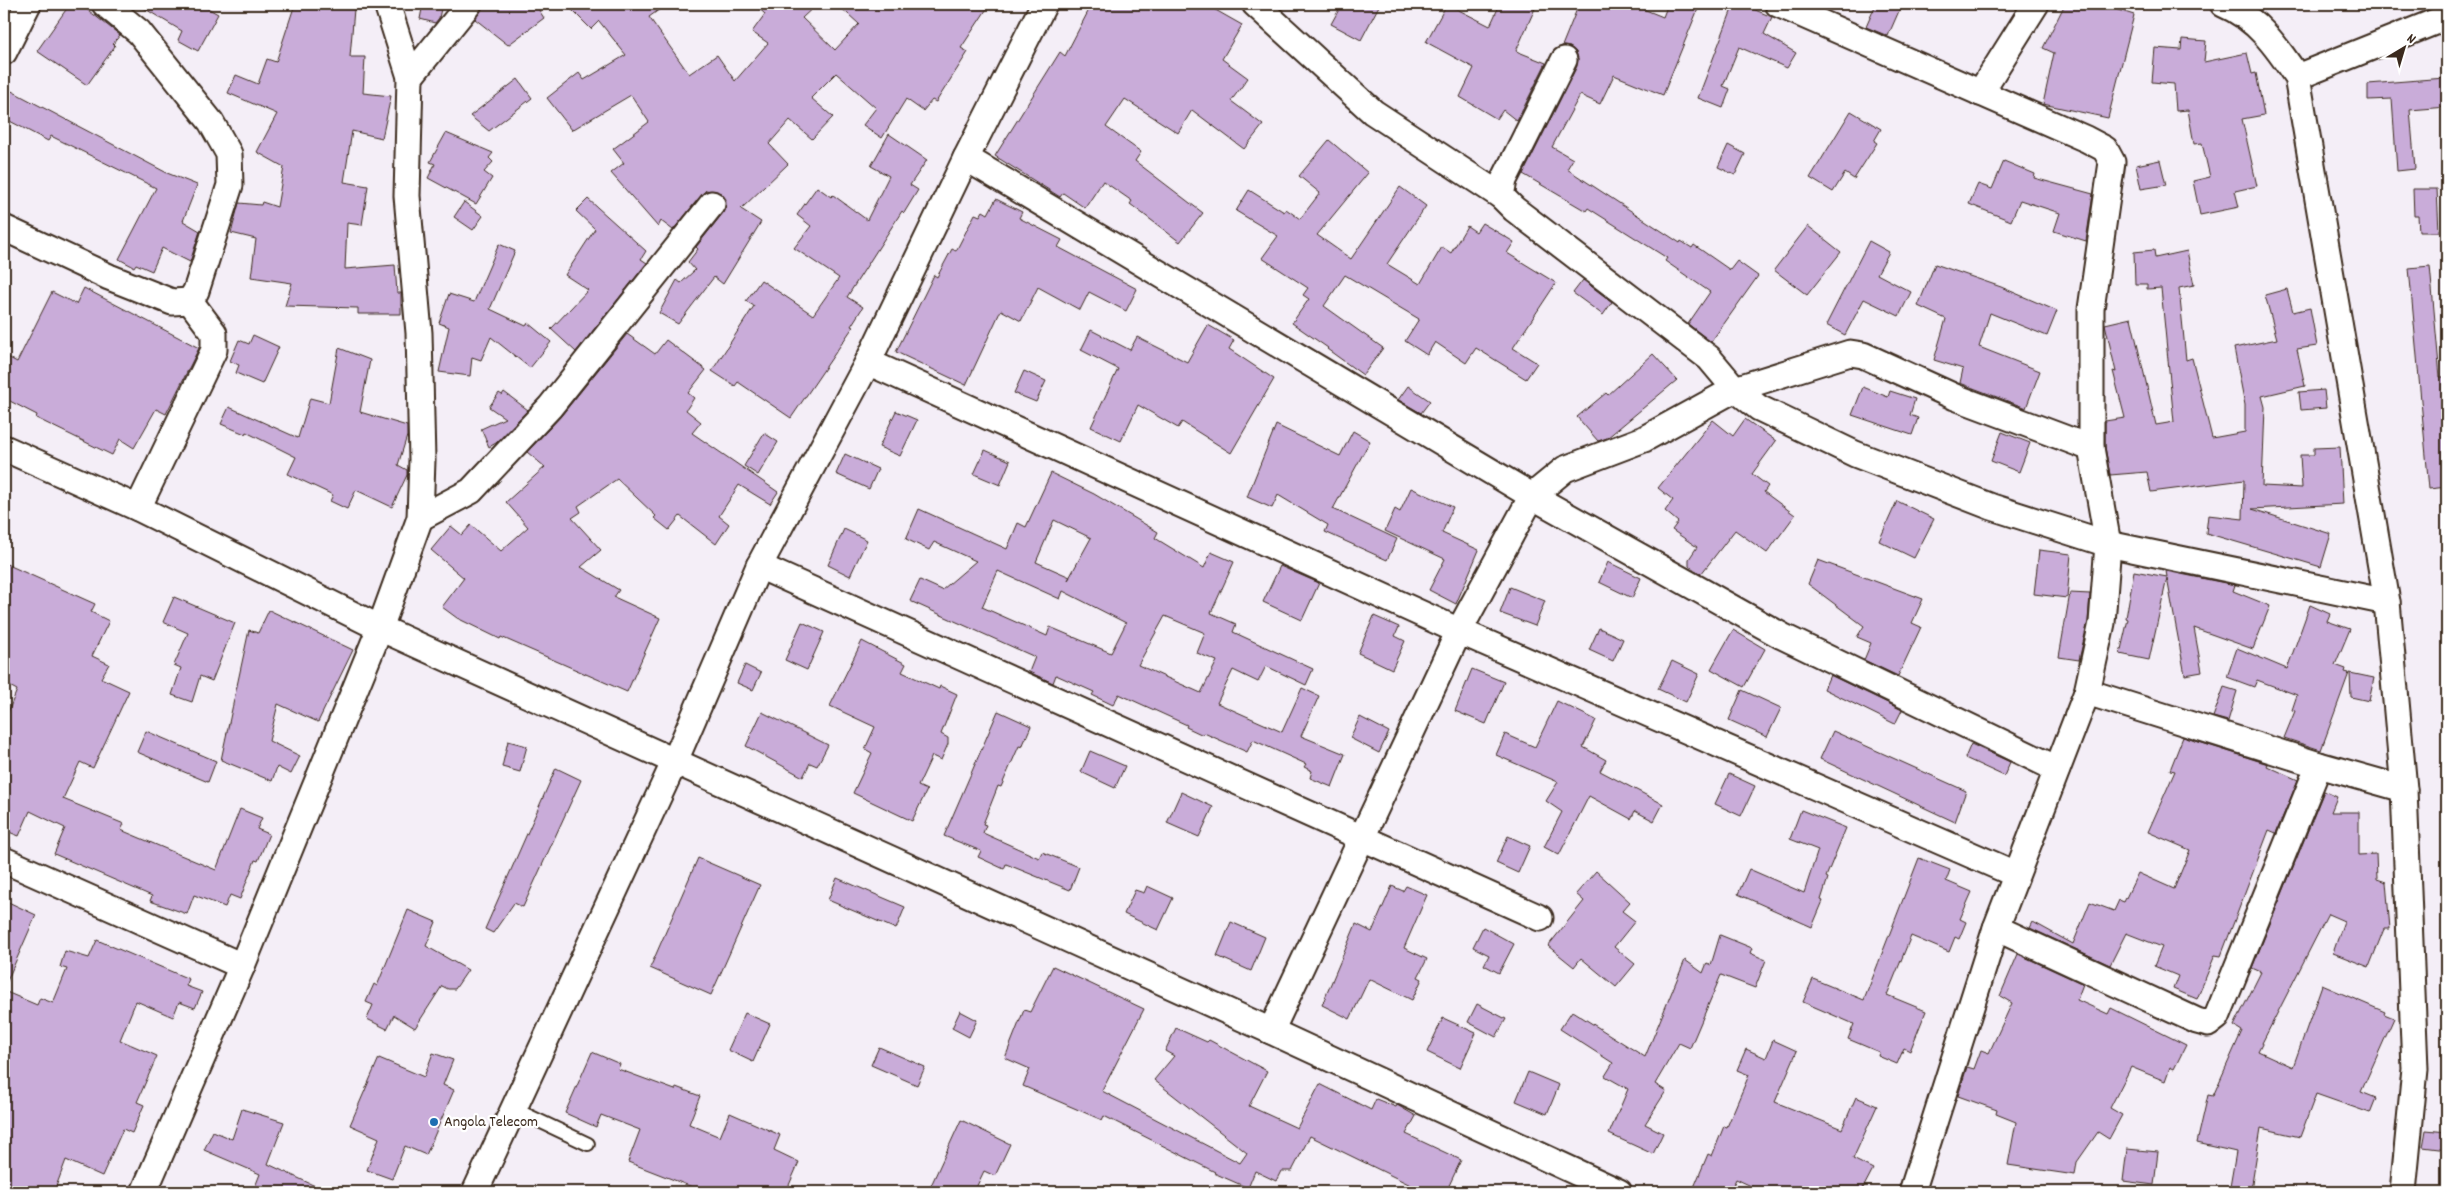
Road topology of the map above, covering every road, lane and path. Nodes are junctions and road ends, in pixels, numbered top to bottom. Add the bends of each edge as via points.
1 (28, 4) edge
2 (105, 4) edge
3 (387, 4) edge
4 (469, 4) edge
5 (1044, 4) edge
6 (1255, 4) edge
7 (1778, 4) edge
8 (2036, 4) edge
9 (2223, 4) edge
10 (2447, 17) edge
11 (4, 52) edge
12 (1564, 60) dead end
13 (410, 77) junction
14 (2297, 77) junction
15 (1980, 93) junction
16 (966, 158) junction
17 (1501, 196) junction
18 (712, 204) dead end
19 (4, 228) edge
20 (190, 301) junction
21 (868, 362) junction
22 (1735, 389) junction
23 (4, 448) edge
24 (2091, 448) junction
25 (1532, 496) junction
26 (138, 508) junction
27 (420, 518) junction
28 (2108, 544) junction
29 (759, 566) junction
30 (2388, 602) junction
31 (380, 628) junction
32 (1459, 632) junction
33 (2087, 692) junction
34 (674, 763) junction
35 (2318, 765) junction
36 (2057, 769) junction
37 (2404, 789) junction
38 (1361, 837) junction
39 (4, 860) edge
40 (2015, 874) junction
41 (1540, 918) dead end
42 (1996, 928) junction
43 (242, 966) junction
44 (1272, 1031) junction
45 (514, 1109) junction
46 (588, 1144) dead end
47 (144, 1192) edge
48 (475, 1192) edge
49 (1618, 1192) edge
50 (1912, 1192) edge
51 (2403, 1192) edge

1 - 11 street
2 - 20 street via 139,32 211,122 229,154 230,185
3 - 13 street
4 - 13 street
5 - 16 street
6 - 17 street via 1373,112
7 - 15 street
8 - 15 street
9 - 14 street via 2240,11 2271,38
10 - 14 street
12 - 17 street via 1504,180
13 - 27 street via 406,196 419,333
14 - 30 street
15 - 24 street via 2086,139 2105,149 2112,162 2091,309
16 - 21 street
16 - 25 street
17 - 22 street via 1709,358
18 - 27 street via 543,414 471,491
19 - 20 street via 172,302
20 - 26 street via 214,333 214,350
21 - 29 street
21 - 32 street
22 - 24 street via 1850,353 1863,355 1955,397
22 - 25 street via 1644,439 1566,469
22 - 28 street via 1759,408 1856,454 1992,507
23 - 26 street
24 - 28 street
25 - 32 street
25 - 36 street via 1782,636
26 - 31 street
27 - 31 street
28 - 30 street
28 - 33 street via 2102,623
29 - 34 street
29 - 38 street
30 - 37 street
31 - 34 street
31 - 43 street
32 - 38 street
32 - 40 street
33 - 35 street
33 - 36 street
34 - 44 street
34 - 45 street
35 - 37 street
35 - 42 street via 2217,1017 2208,1024
36 - 40 street
37 - 51 street via 2415,1069
38 - 41 street
38 - 44 street
39 - 43 street
40 - 42 street
42 - 50 street
43 - 47 street
44 - 49 street
45 - 46 lane
45 - 48 street

